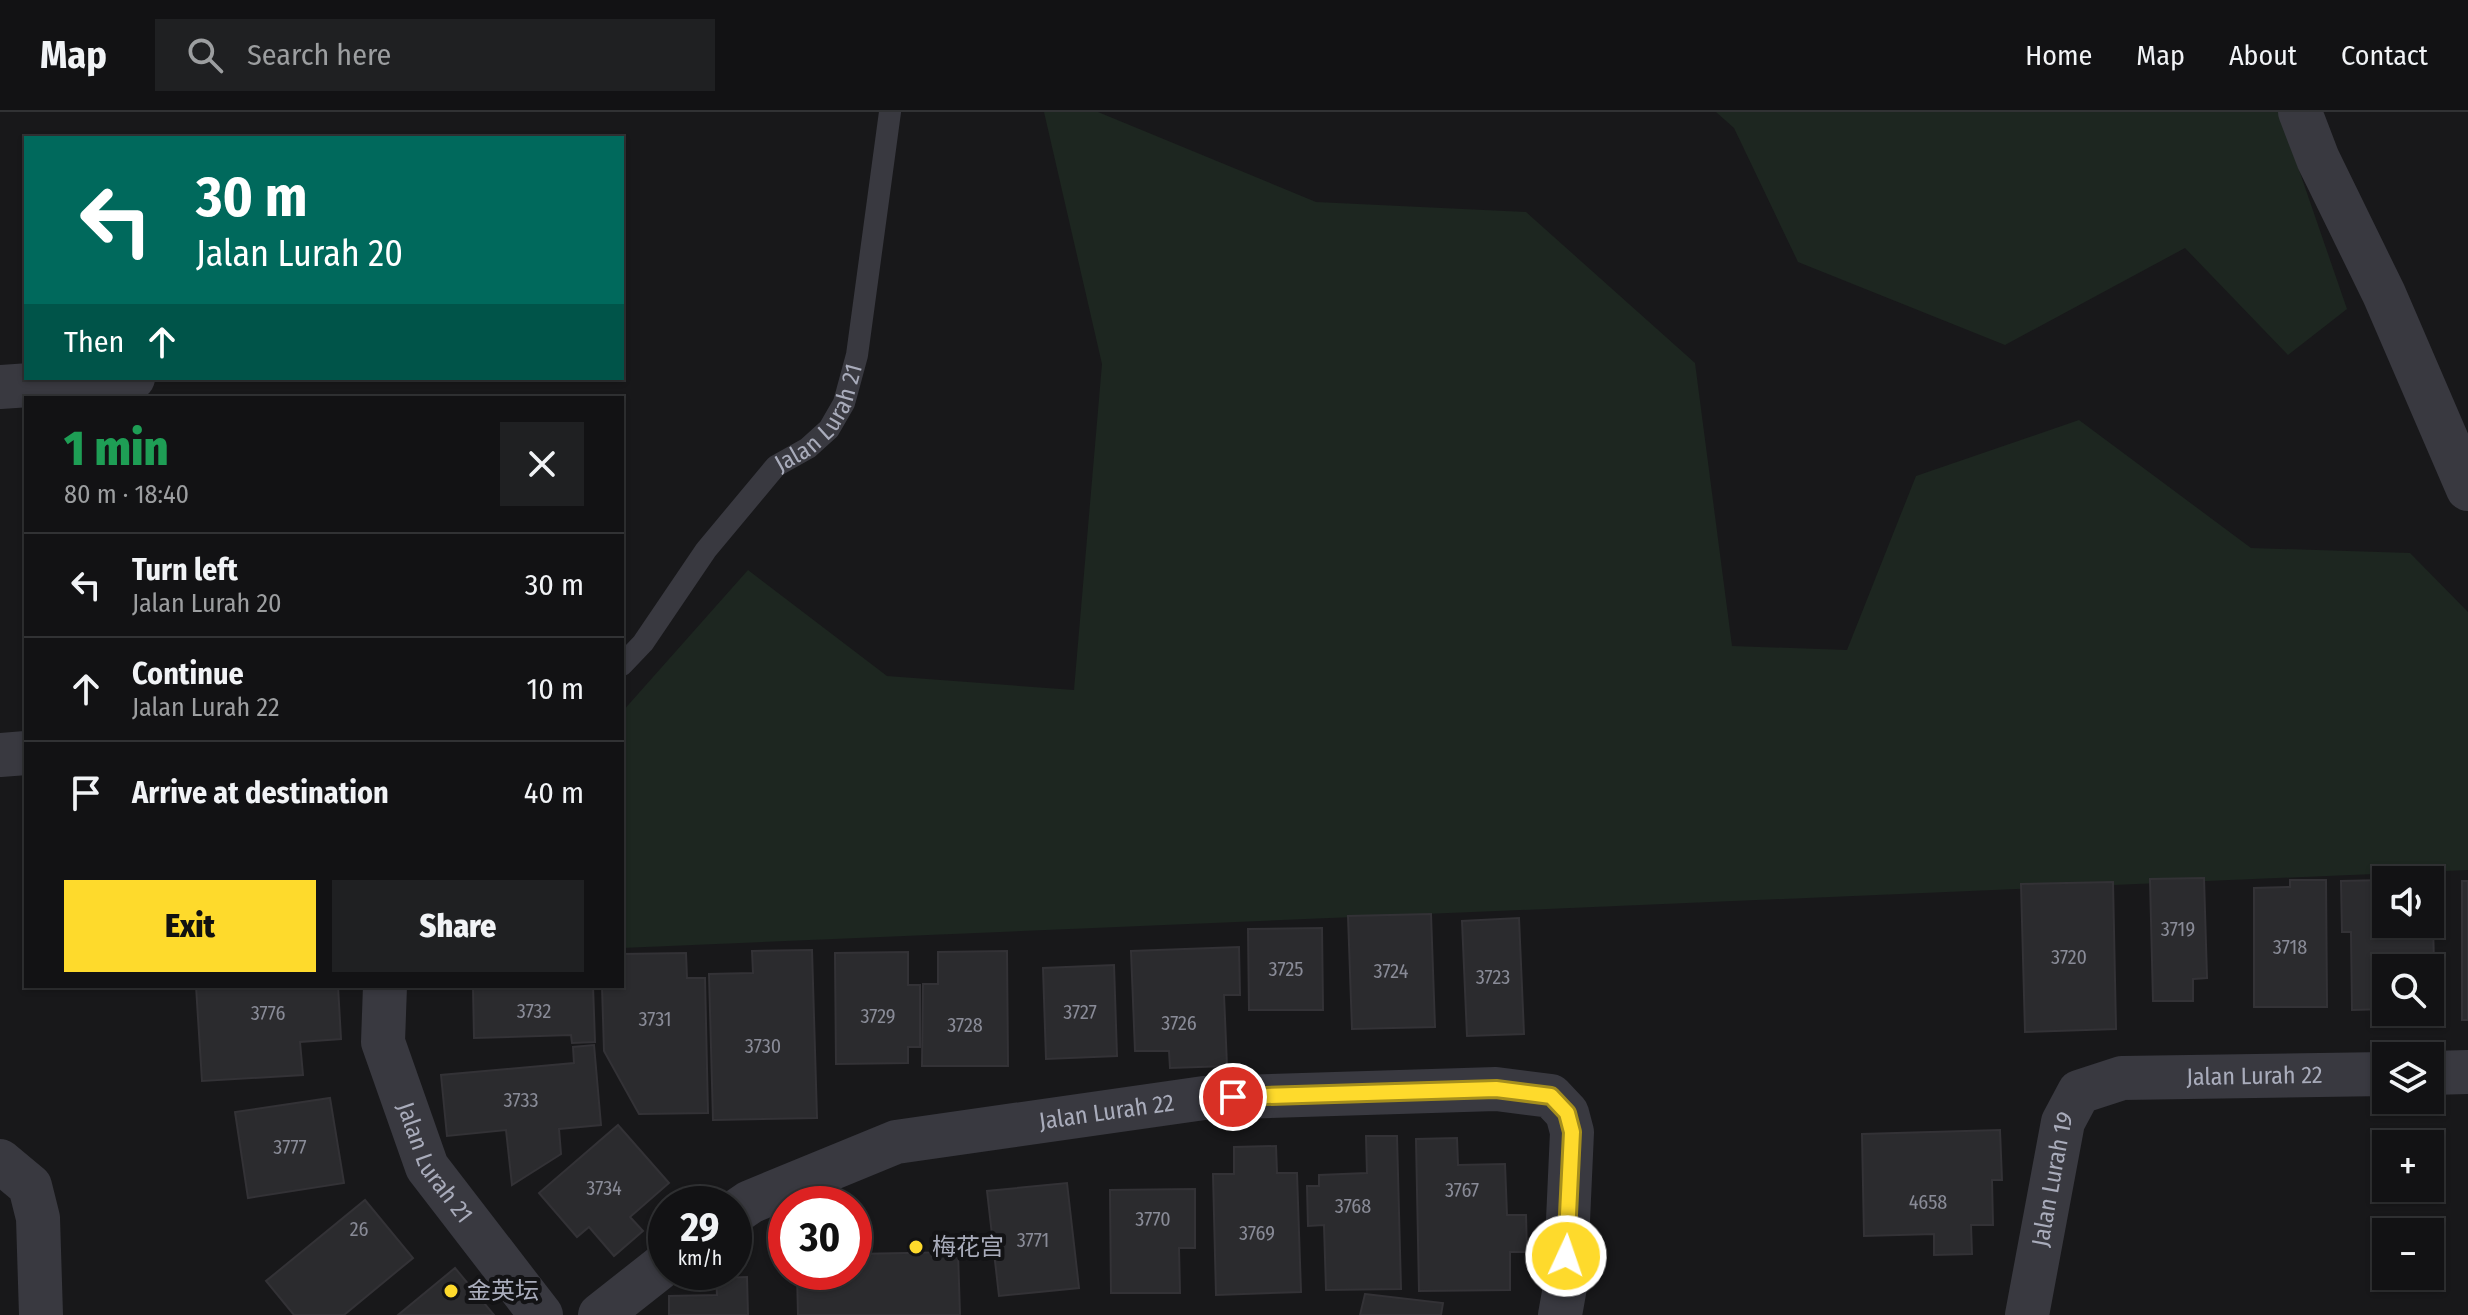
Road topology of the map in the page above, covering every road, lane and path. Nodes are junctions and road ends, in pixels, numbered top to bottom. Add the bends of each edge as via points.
1 (890, 112) edge
2 (2300, 112) edge
3 (103, 380) edge
4 (0, 387) edge
5 (2468, 489) edge
6 (624, 663) edge
7 (24, 753) edge
8 (0, 755) edge
9 (385, 988) edge
10 (2468, 1072) edge
11 (2444, 1073) edge
12 (2372, 1074) edge
13 (2122, 1078) joint
14 (0, 1161) edge
15 (752, 1201) edge
16 (648, 1277) edge
17 (41, 1315) edge
18 (541, 1315) edge
19 (600, 1315) edge
20 (1560, 1315) edge
21 (2027, 1315) edge

1 - 6 lane, Jalan Lurah 21 via 857,355 844,403 829,429 776,466 706,550
2 - 5 street
3 - 4 street
7 - 8 street
9 - 18 street, Jalan Lurah 21 via 383,1042 427,1167
10 - 11 street
12 - 13 street, Jalan Lurah 22
13 - 21 street, Jalan Lurah 19 via 2079,1092 2063,1122
14 - 17 street via 30,1186 38,1218
15 - 20 street, Jalan Lurah 22 via 896,1142 1204,1098 1496,1089 1551,1096 1567,1113 1572,1132
16 - 19 street

